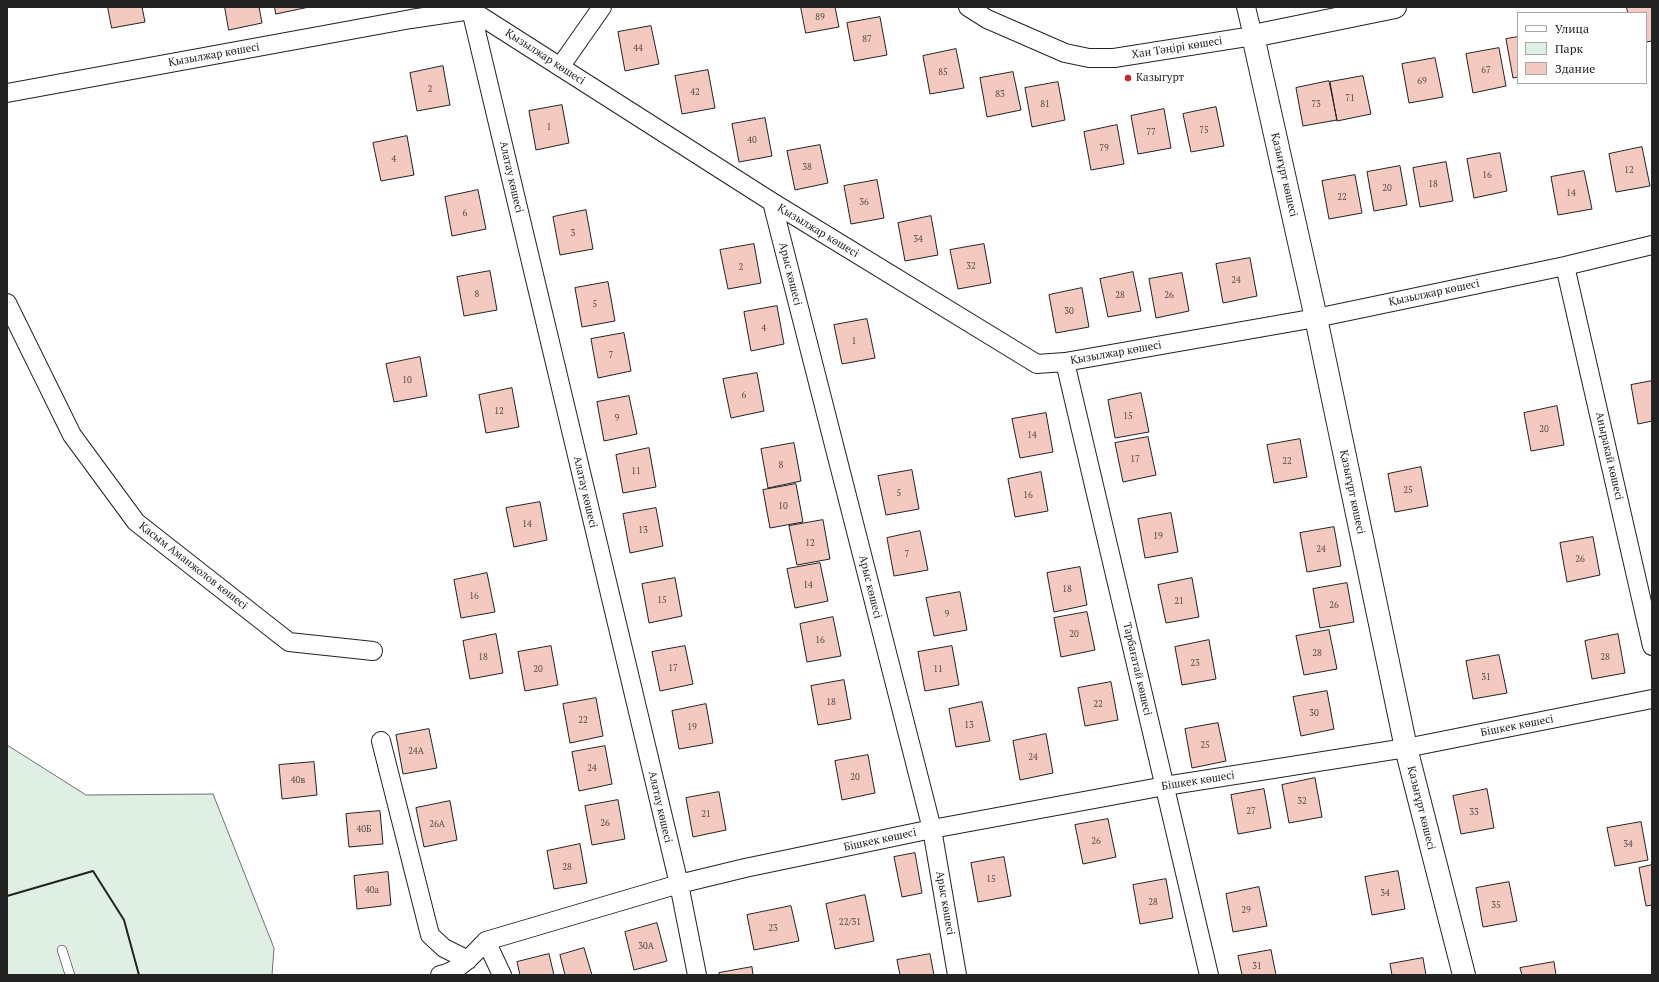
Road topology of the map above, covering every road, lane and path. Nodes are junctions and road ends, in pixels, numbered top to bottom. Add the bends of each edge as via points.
1 (602, 7) edge
2 (968, 7) edge
3 (1246, 7) edge
4 (1395, 7) edge
5 (471, 10) junction
6 (986, 13) edge
7 (1253, 36) junction
8 (560, 67) junction
9 (7, 93) edge
10 (772, 202) junction
11 (1652, 245) edge
12 (1565, 266) junction
13 (7, 303) edge
14 (1316, 318) junction
15 (1065, 362) junction
16 (1652, 646) edge
17 (373, 651) dead end
18 (1652, 699) edge
19 (381, 741) dead end
20 (1406, 748) junction
21 (1165, 786) junction
22 (932, 830) junction
23 (679, 884) junction
24 (486, 942) junction
25 (62, 950) dead end
26 (468, 960) junction
27 (70, 975) edge
28 (440, 975) edge
29 (502, 975) edge
30 (697, 975) edge
31 (957, 975) edge
32 (1210, 975) edge
33 (1464, 975) edge

1 - 8 street
2 - 6 street, Хан Тәңірі көшесі
3 - 7 street, Қазығұрт көшесі
4 - 7 street, Хан Тәңірі көшесі
5 - 8 street, Қызылжар көшесі
5 - 9 street, Қызылжар көшесі
5 - 23 street, Алатау көшесі
6 - 7 street, Хан Тәңірі көшесі via 1065,53 1089,58 1114,58
7 - 14 street, Қазығұрт көшесі
8 - 10 street, Қызылжар көшесі
10 - 15 street, Қызылжар көшесі via 1037,364
10 - 22 street, Арыс көшесі
11 - 12 street, Қызылжар көшесі
12 - 14 street, Қызылжар көшесі
12 - 16 street, Аныракай көшесі
13 - 17 street, Қасым Аманжолов көшесі via 72,435 136,522 289,642
14 - 15 street, Қызылжар көшесі
14 - 20 street, Қазығұрт көшесі
15 - 21 street, Тарбағатай көшесі
18 - 20 street, Бішкек көшесі
19 - 26 street via 430,934 444,948
20 - 21 street, Бішкек көшесі
20 - 33 street, Қазығұрт көшесі
21 - 22 street, Бішкек көшесі
21 - 32 street, Тарбағатай көшесі
22 - 23 street, Бішкек көшесі
22 - 31 street, Арыс көшесі
23 - 24 street, Бішкек көшесі
23 - 30 street, Алатау көшесі
24 - 26 street
24 - 29 street
25 - 27 lane
26 - 28 street via 448,973

